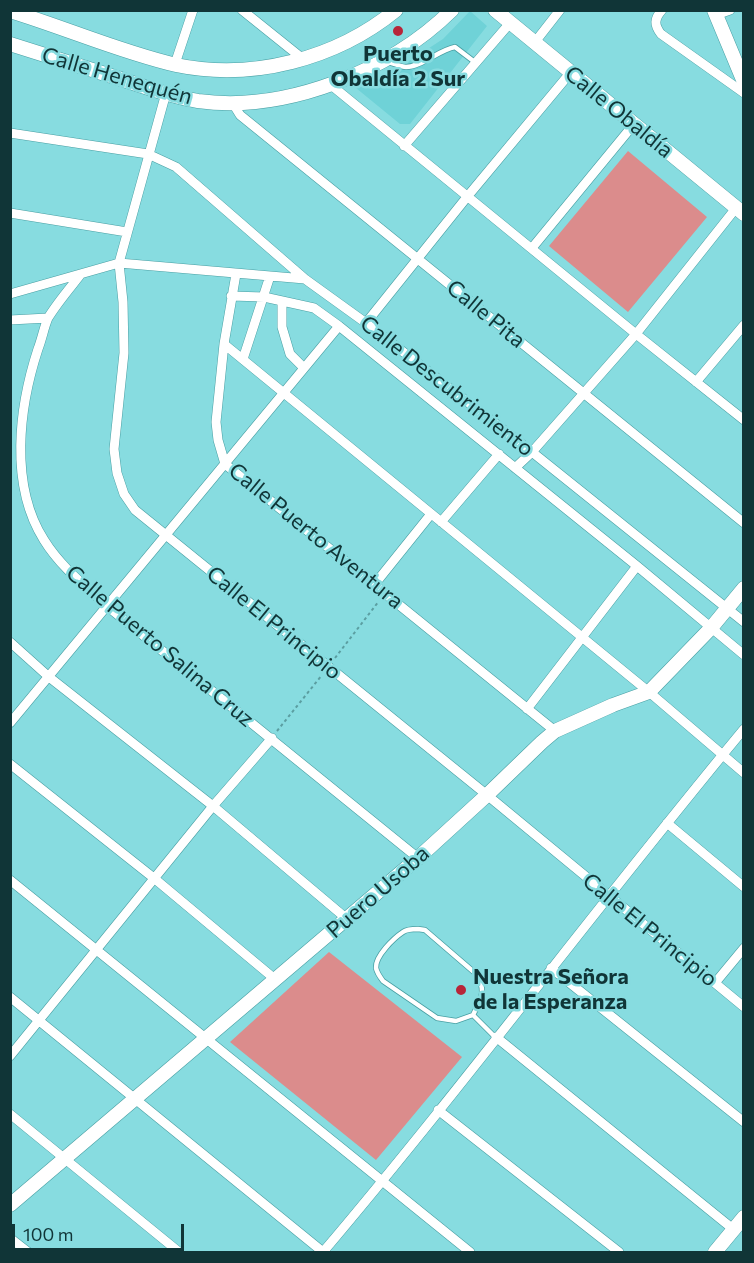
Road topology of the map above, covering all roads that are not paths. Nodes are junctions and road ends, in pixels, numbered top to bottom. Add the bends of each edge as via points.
1 (193, 10) edge
2 (242, 10) edge
3 (396, 10) edge
4 (452, 10) edge
5 (495, 10) edge
6 (560, 10) edge
7 (662, 10) edge
8 (730, 10) edge
9 (10, 11) edge
10 (715, 13) edge
11 (510, 23) junction
12 (535, 42) junction
13 (10, 44) edge
14 (303, 59) junction
15 (385, 61) junction
16 (476, 63) junction
17 (175, 64) junction
18 (571, 72) junction
19 (744, 82) edge
20 (331, 85) junction
21 (166, 93) junction
22 (744, 93) edge
23 (232, 102) junction
24 (634, 124) junction
25 (10, 133) edge
26 (404, 146) junction
27 (148, 154) junction
28 (467, 197) junction
29 (740, 211) edge
30 (10, 213) edge
31 (127, 232) junction
32 (532, 248) junction
33 (418, 259) junction
34 (119, 263) junction
35 (81, 274) junction
36 (236, 274) junction
37 (270, 276) junction
38 (305, 279) junction
39 (10, 294) edge
40 (231, 296) junction
41 (264, 297) junction
42 (282, 301) junction
43 (48, 318) junction
44 (10, 320) edge
45 (366, 323) junction
46 (744, 325) edge
47 (339, 326) junction
48 (636, 334) junction
49 (224, 344) junction
50 (243, 359) junction
51 (304, 368) junction
52 (696, 382) junction
53 (284, 393) junction
54 (585, 393) junction
55 (744, 420) edge
56 (532, 452) junction
57 (499, 454) junction
58 (225, 464) junction
59 (515, 468) junction
60 (431, 514) junction
61 (441, 522) junction
62 (744, 523) edge
63 (165, 535) junction
64 (637, 566) junction
65 (374, 585) junction
66 (744, 588) edge
67 (107, 606) junction
68 (727, 608) junction
69 (744, 622) edge
70 (711, 628) junction
71 (582, 638) junction
72 (10, 642) edge
73 (744, 655) edge
74 (49, 677) junction
75 (649, 692) junction
76 (527, 709) junction
77 (10, 723) edge
78 (744, 729) edge
79 (555, 732) junction
80 (272, 738) junction
81 (721, 755) junction
82 (10, 764) edge
83 (744, 772) edge
84 (488, 795) junction
85 (213, 806) junction
86 (667, 823) junction
87 (418, 858) junction
88 (155, 879) junction
89 (10, 880) edge
90 (744, 887) edge
91 (608, 896) junction
92 (347, 919) junction
93 (744, 948) edge
94 (98, 949) junction
95 (551, 968) junction
96 (276, 980) junction
97 (715, 983) junction
98 (10, 997) edge
99 (744, 1007) edge
100 (473, 1015) junction
101 (39, 1020) junction
102 (496, 1037) junction
103 (206, 1039) junction
104 (10, 1056) edge
105 (135, 1099) junction
106 (438, 1110) junction
107 (10, 1114) edge
108 (744, 1122) edge
109 (64, 1159) junction
110 (382, 1182) junction
111 (10, 1204) edge
112 (741, 1221) edge
113 (10, 1239) edge
114 (28, 1252) edge
115 (179, 1252) edge
116 (323, 1252) edge
117 (470, 1252) edge
118 (619, 1252) edge
119 (715, 1252) edge

1 - 17 street
2 - 14 street
3 - 14 street, Calle Henequén via 346,42
4 - 15 street, Calle Henequén via 434,28
5 - 11 street, Calle Obaldía
6 - 12 street
7 - 22 street via 655,25 661,34
8 - 10 street
9 - 17 street, Calle Henequén
10 - 19 street
11 - 12 street, Calle Obaldía
11 - 16 street
12 - 18 street, Calle Obaldía
13 - 21 street, Calle Henequén
14 - 17 street, Calle Henequén via 244,69
15 - 16 lane via 406,68 455,47
15 - 20 street, Calle Henequén
16 - 26 street
18 - 24 street, Calle Obaldía
18 - 28 street
20 - 23 street, Calle Henequén via 279,98
20 - 26 street
21 - 23 street, Calle Henequén via 199,101
21 - 27 street, Calle El Principio
23 - 33 street, Calle Pita via 240,115
24 - 29 street, Calle Obaldía
24 - 32 street
25 - 27 street, Calle Descubrimiento
26 - 28 street
27 - 31 street, Calle El Principio
27 - 38 street, Calle Descubrimiento via 176,167
28 - 32 street
28 - 33 street
29 - 48 street
30 - 31 street
31 - 34 street, Calle El Principio
32 - 48 street
33 - 45 street
33 - 54 street, Calle Pita
34 - 35 street
34 - 36 street
34 - 63 street, Calle El Principio via 124,353 114,449 117,473 135,510
35 - 39 street
35 - 43 street, Calle Puerto Salina Cruz
36 - 37 street
36 - 40 street, Calle Puerto Aventura
37 - 38 street
37 - 41 street
38 - 45 street, Calle Descubrimiento
40 - 41 street, Calle Descubrimiento
40 - 49 street, Calle Puerto Aventura
41 - 42 street, Calle Descubrimiento
41 - 50 street
42 - 47 street, Calle Descubrimiento via 314,308
42 - 51 street via 282,327 290,354
43 - 44 street
43 - 67 street, Calle Puerto Salina Cruz via 31,371 20,446 22,478 42,537 58,561
45 - 56 street, Calle Descubrimiento
46 - 52 street
47 - 51 street
47 - 57 street, Calle Descubrimiento
48 - 52 street
48 - 54 street
49 - 50 street
49 - 58 street, Calle Puerto Aventura via 216,422
50 - 53 street
51 - 53 street
52 - 55 street
53 - 58 street
53 - 60 street
54 - 56 street
54 - 62 street, Calle Pita
56 - 59 street
56 - 68 street, Calle Descubrimiento
57 - 59 street, Calle Descubrimiento
57 - 61 street
58 - 63 street
58 - 65 street, Calle Puerto Aventura
59 - 64 street, Calle Descubrimiento
60 - 61 street
60 - 65 street
61 - 71 street
63 - 67 street
63 - 84 street, Calle El Principio
64 - 70 street, Calle Descubrimiento
64 - 71 street
65 - 76 street, Calle Puerto Aventura
66 - 68 street, Puero Usoba
67 - 74 street
67 - 80 street, Calle Puerto Salina Cruz
68 - 69 street, Calle Descubrimiento
68 - 70 street, Puero Usoba
70 - 73 street, Calle Descubrimiento
70 - 75 street, Puero Usoba
71 - 75 street
71 - 76 street
72 - 74 street
74 - 77 street
74 - 85 street
75 - 79 street, Puero Usoba
75 - 81 street
76 - 79 street, Calle Puerto Aventura
78 - 81 street
79 - 84 street, Puero Usoba
80 - 85 street
80 - 87 street, Calle Puerto Salina Cruz
81 - 83 street
81 - 86 street
82 - 88 street
84 - 87 street, Puero Usoba
84 - 91 street, Calle El Principio
85 - 88 street
85 - 92 street
86 - 90 street
86 - 91 street
87 - 92 street, Puero Usoba
88 - 94 street
88 - 96 street
89 - 94 street
91 - 95 street
91 - 97 street, Calle El Principio
92 - 96 street, Puero Usoba
93 - 97 street
94 - 101 street
94 - 103 street
95 - 102 street
95 - 108 street
96 - 103 street, Puero Usoba
97 - 99 street, Calle El Principio
98 - 101 street
100 - 100 lane via 456,1021 438,1018 384,981 378,974 378,960 402,933 425,930 480,981 482,998
100 - 102 lane
101 - 104 street
101 - 105 street
102 - 106 street
102 - 112 street
103 - 105 street, Puero Usoba
103 - 110 street
105 - 109 street, Puero Usoba
105 - 116 street
106 - 110 street
106 - 118 street
107 - 109 street
109 - 111 street, Puero Usoba
109 - 115 street
110 - 116 street
110 - 117 street
112 - 119 street
113 - 114 street

